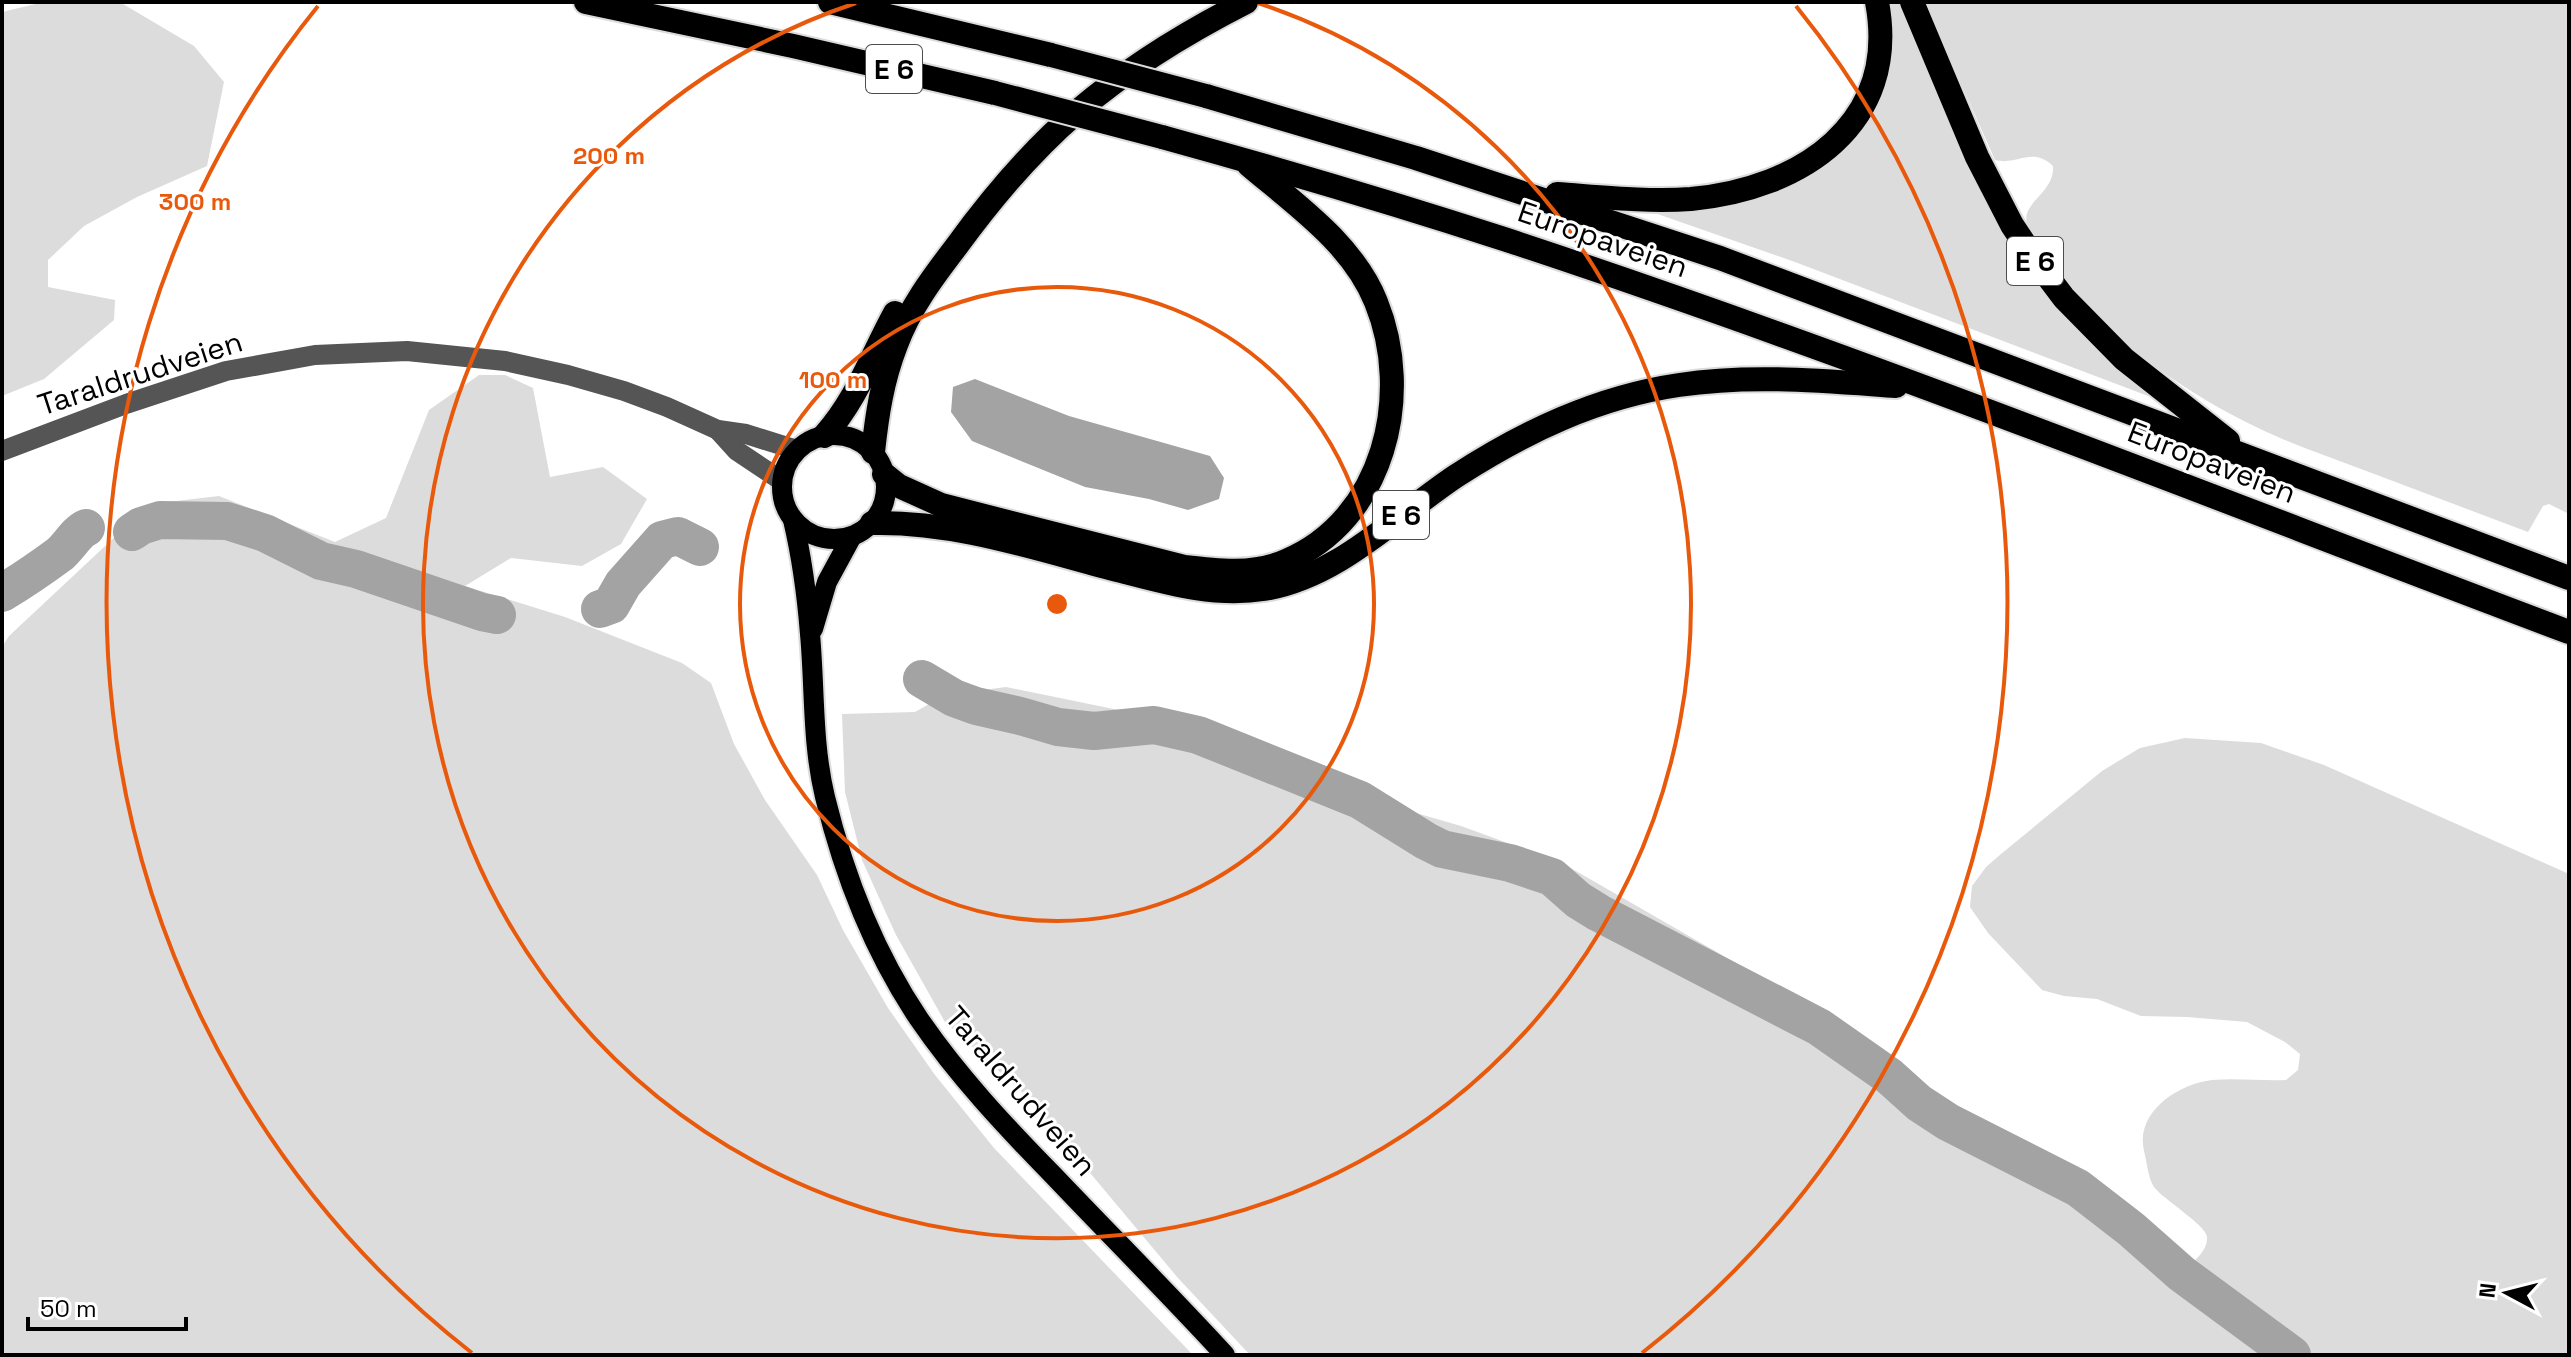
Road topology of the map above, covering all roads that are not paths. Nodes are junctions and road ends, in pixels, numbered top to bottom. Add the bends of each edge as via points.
1 (586, 2) edge
2 (830, 2) edge
3 (1222, 2) edge
4 (1246, 2) edge
5 (1877, 2) edge
6 (1912, 2) edge
7 (1241, 159) junction
8 (1525, 193) junction
9 (1925, 387) junction
10 (718, 430) junction
11 (824, 436) junction
12 (797, 450) junction
13 (2, 451) edge
14 (873, 452) junction
15 (2245, 455) junction
16 (884, 474) junction
17 (782, 481) junction
18 (793, 520) junction
19 (862, 530) junction
20 (2569, 578) edge
21 (2569, 632) edge
22 (810, 637) junction
23 (1225, 1355) edge

1 - 7 highway, Europaveien / E 6, bridge via 845,57
2 - 8 highway, Europaveien / E 6, bridge via 1206,96
3 - 11 highway via 1162,34 1083,90 973,199 904,296 861,385
4 - 14 highway via 1169,46 1077,111 977,218 913,308 896,343 881,390
5 - 8 highway, E 6 via 1882,40 1872,90 1847,131 1791,173 1739,191 1689,199
6 - 15 highway, E 6 via 1977,157 2036,261 2124,359
7 - 9 highway, Europaveien / E 6 via 1548,254
7 - 16 highway, E 6 via 1342,249 1376,300 1386,332 1393,395 1383,451 1362,497 1330,536 1265,568 1184,567 941,505
8 - 15 highway, Europaveien / E 6 via 1720,258
9 - 19 highway, E 6 via 1748,380 1679,385 1614,399 1501,448 1341,557 1292,582 1265,589 1182,586 937,525
9 - 21 highway, Europaveien / E 6
10 - 12 street, Taraldrudveien
10 - 13 street, Taraldrudveien via 624,391 542,368 407,351 345,352 226,371
10 - 17 street, Taraldrudveien via 737,451
11 - 12 main road
11 - 14 main road via 851,437
12 - 17 main road
14 - 16 main road
15 - 20 highway, Europaveien / E 6
16 - 19 main road via 884,500
17 - 18 main road
18 - 19 main road via 820,537 836,539
18 - 22 main road, Taraldrudveien
19 - 22 main road, Taraldrudveien via 827,582
22 - 23 main road, Taraldrudveien via 816,739 830,816 864,917 906,998 986,1105

